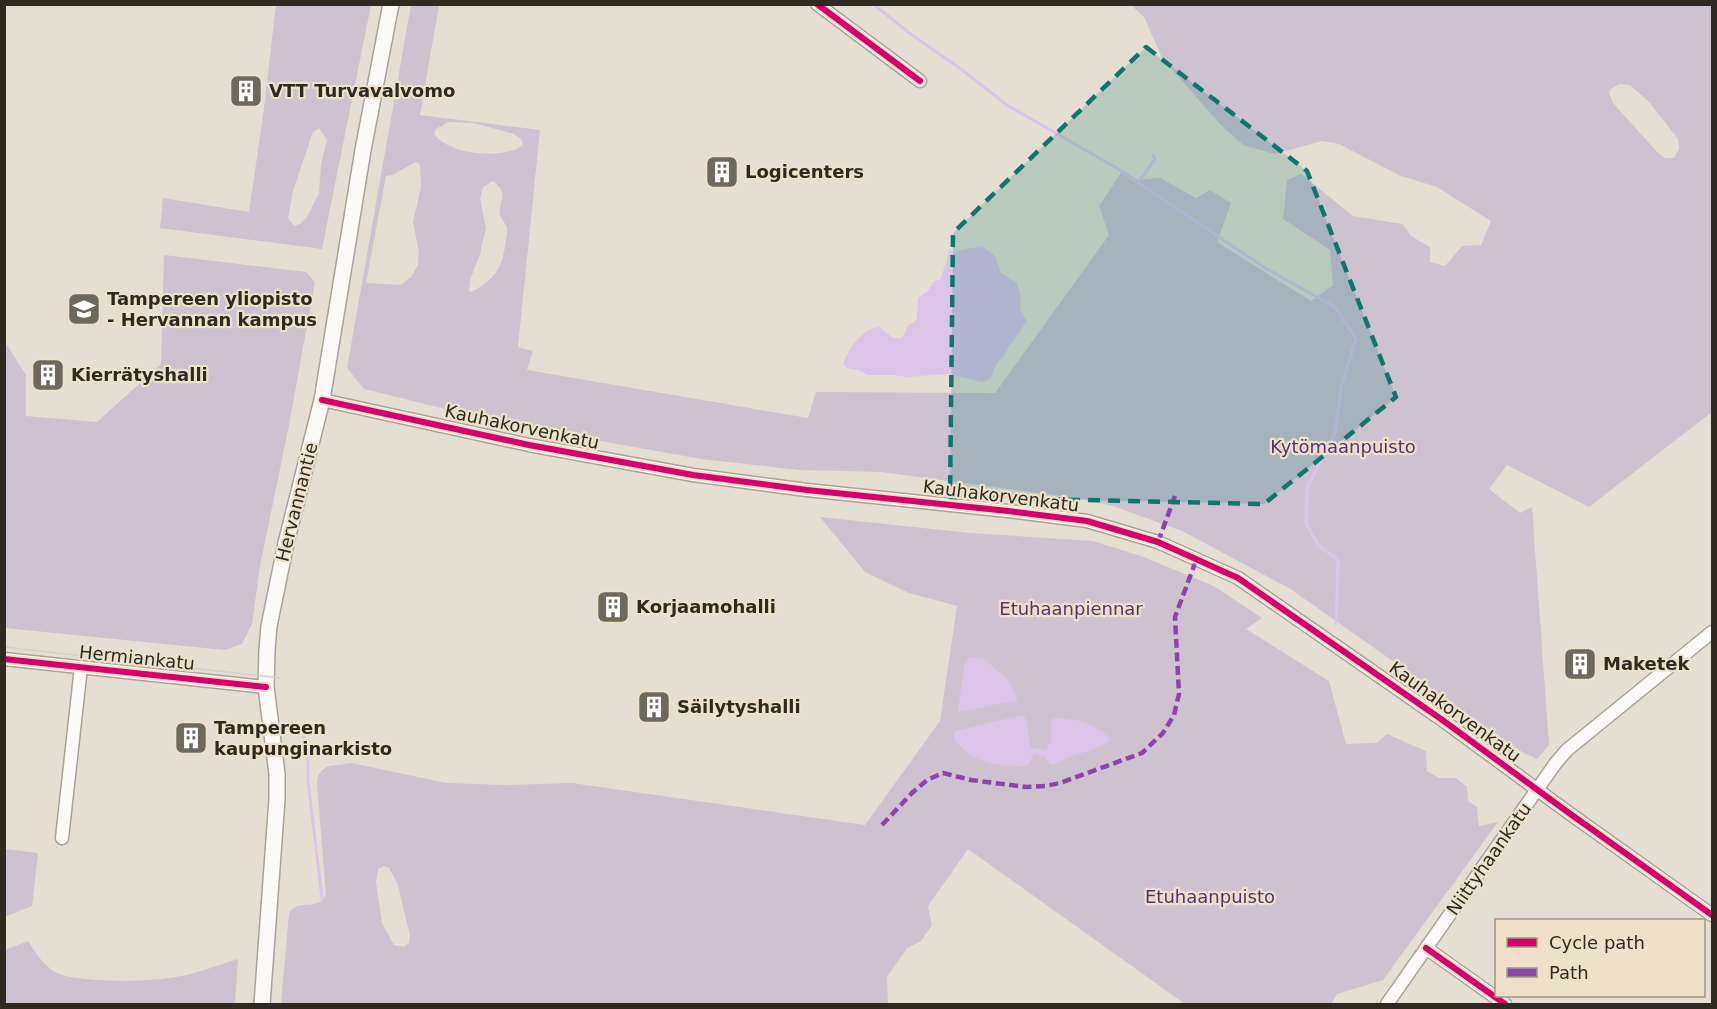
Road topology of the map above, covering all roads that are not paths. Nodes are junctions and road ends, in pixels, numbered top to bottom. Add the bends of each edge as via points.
1 (391, 4) edge
2 (817, 4) edge
3 (920, 81) dead end
4 (322, 400) junction
5 (1713, 632) edge
6 (4, 659) edge
7 (81, 667) junction
8 (266, 687) junction
9 (1538, 790) junction
10 (62, 838) dead end
11 (1713, 915) edge
12 (1426, 948) junction
13 (262, 1005) edge
14 (1387, 1005) edge
15 (1505, 1005) edge

1 - 4 main road, Hervannantie
2 - 3 street
4 - 8 main road, Hervannantie via 274,602
4 - 9 street, Kauhakorvenkatu via 681,473 1087,521 1150,539 1238,578
5 - 9 street, Niittyhaankatu via 1567,750
6 - 7 street, Hermiankatu
7 - 8 street, Hermiankatu
7 - 10 street
8 - 13 main road, Hervannantie via 277,799
9 - 11 street, Kauhakorvenkatu
9 - 12 street, Niittyhaankatu
12 - 14 street, Niittyhaankatu
12 - 15 street

